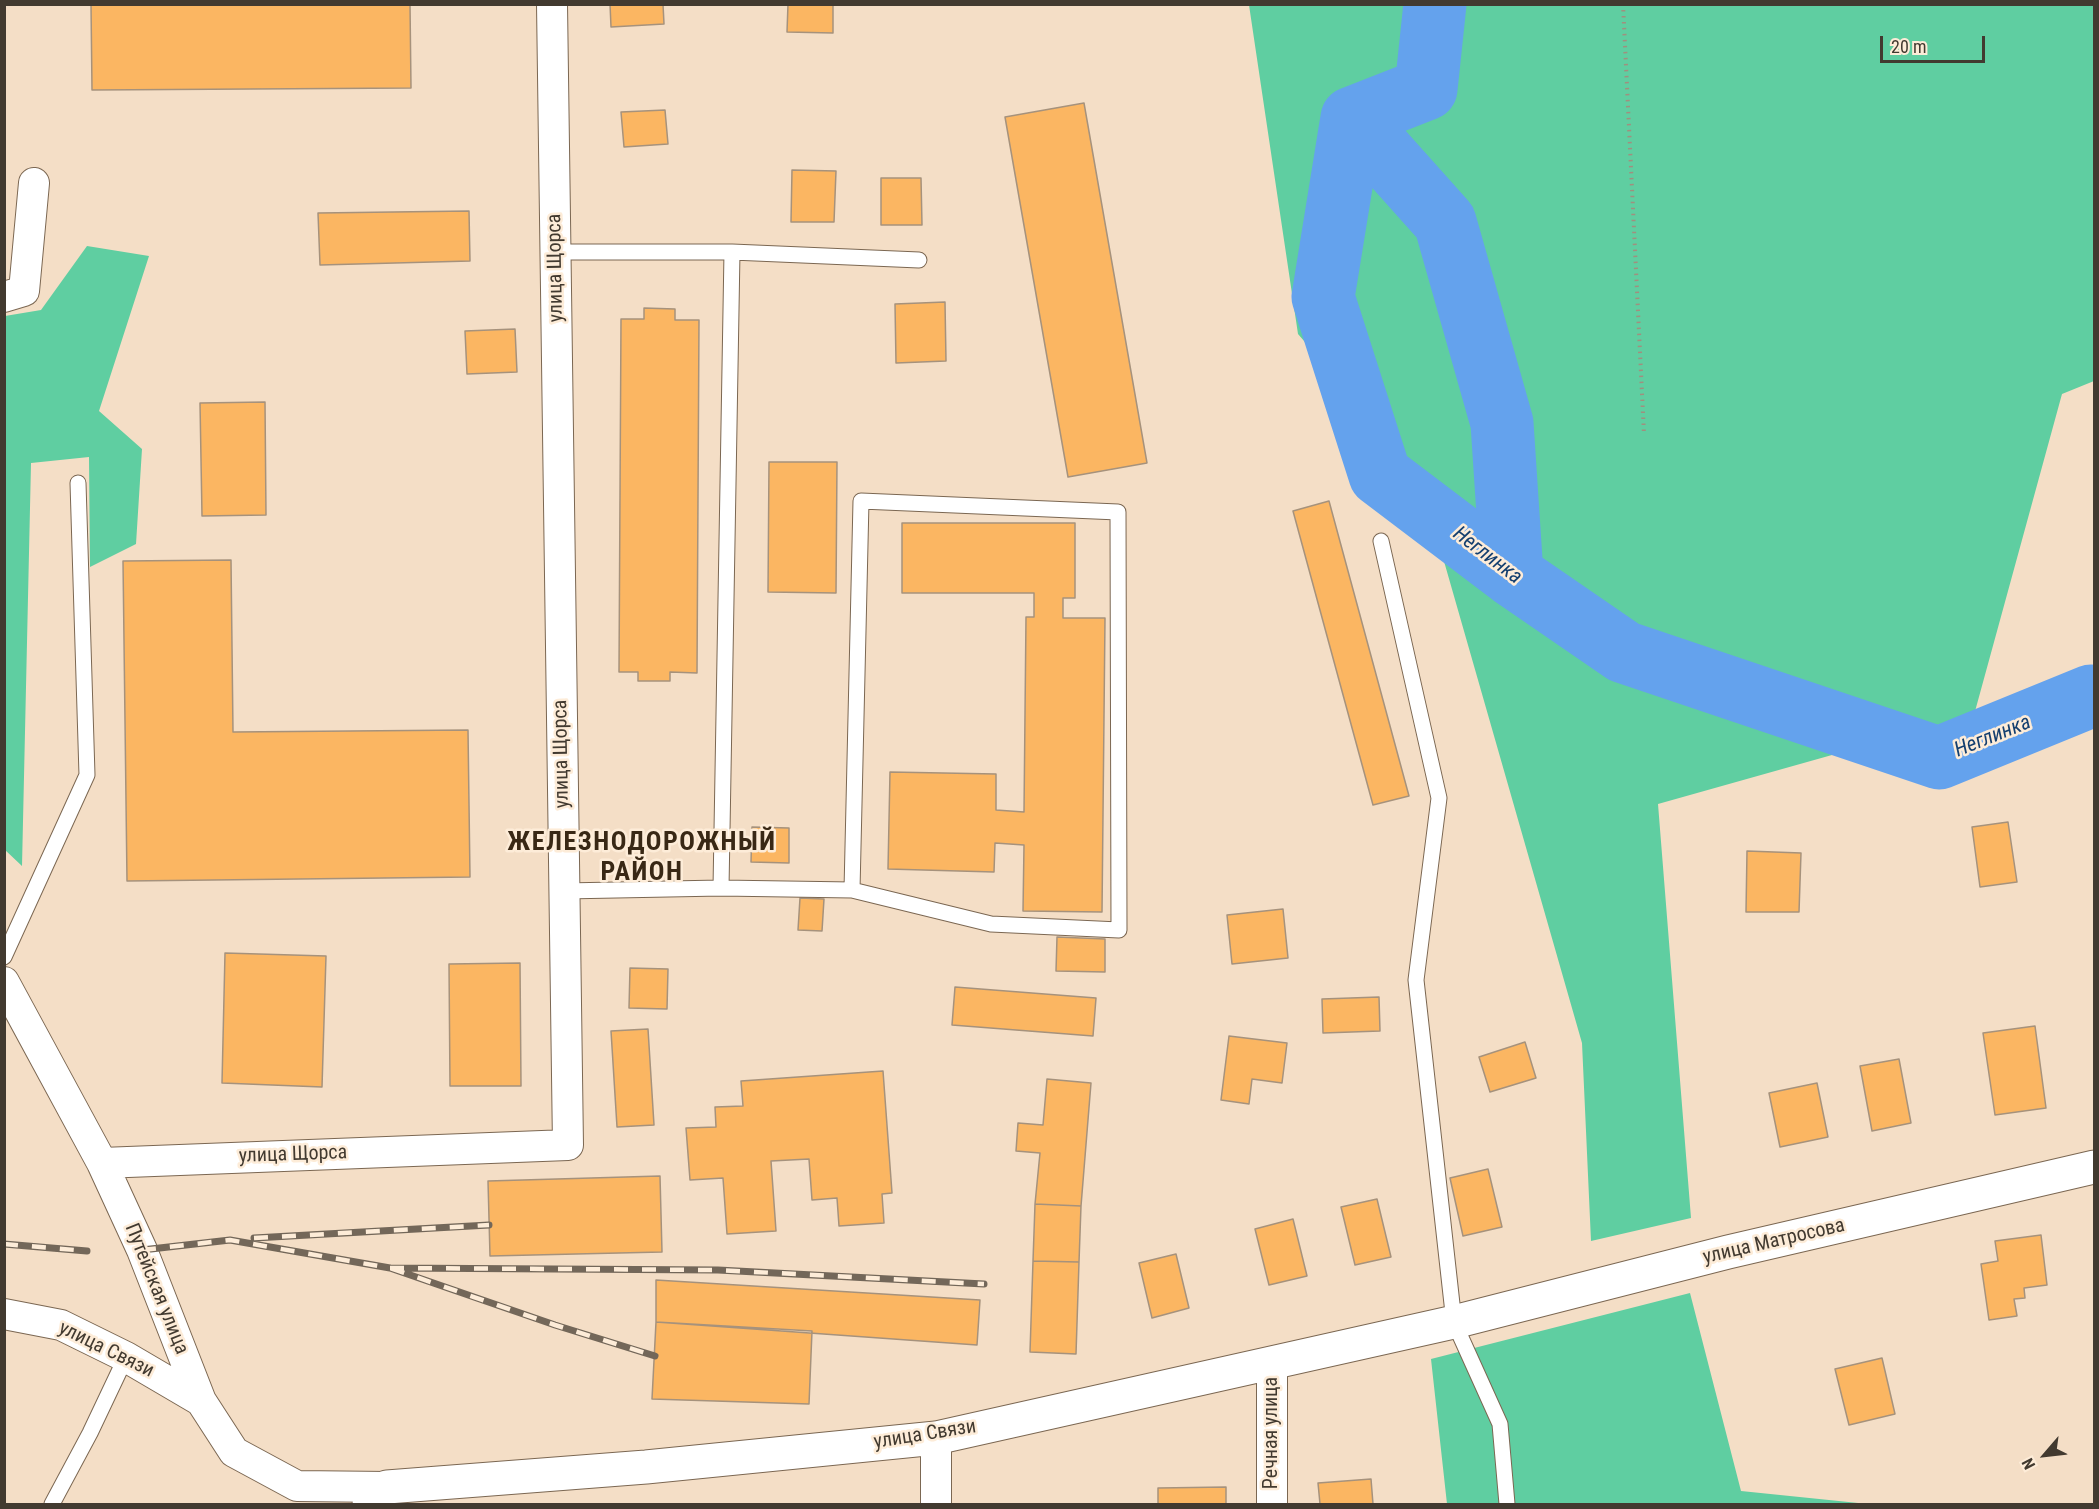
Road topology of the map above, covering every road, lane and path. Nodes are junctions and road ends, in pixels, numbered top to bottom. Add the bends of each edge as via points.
1 (552, 4) edge
2 (1623, 4) edge
3 (33, 183) dead end
4 (555, 252) junction
5 (732, 252) junction
6 (919, 260) dead end
7 (4, 297) edge
8 (1644, 434) dead end
9 (78, 483) dead end
10 (1381, 541) dead end
11 (721, 888) junction
12 (852, 890) junction
13 (564, 891) junction
14 (4, 957) edge
15 (4, 982) edge
16 (13, 1012) edge
17 (102, 1163) junction
18 (2094, 1167) edge
19 (4, 1314) edge
20 (1454, 1322) junction
21 (126, 1357) junction
22 (1272, 1362) junction
23 (201, 1401) junction
24 (936, 1438) junction
25 (378, 1496) edge
26 (52, 1504) edge
27 (936, 1504) edge
28 (1272, 1504) edge
29 (1507, 1504) edge

1 - 4 street, улица Щорса
2 - 8 path
3 - 7 street via 24,291
4 - 5 lane
4 - 13 street, улица Щорса
5 - 6 lane
5 - 11 lane
9 - 14 lane via 87,775
10 - 20 lane via 1439,798 1416,980
11 - 12 lane
11 - 13 lane
12 - 12 lane via 861,501 1118,512 1119,930 991,924
13 - 17 street, улица Щорса via 568,1145
15 - 16 street, Путейская улица
16 - 17 street, Путейская улица
17 - 23 street, Путейская улица via 142,1250
18 - 20 main road, улица Матросова via 1728,1252
19 - 21 street, улица Связи via 61,1324
20 - 22 main road, улица Связи
20 - 29 lane via 1500,1424
21 - 23 street, улица Связи
21 - 26 lane
22 - 24 main road, улица Связи
22 - 28 street, Речная улица
23 - 25 street, Путейская улица via 234,1452 297,1486
24 - 25 main road, улица Связи
24 - 27 street

